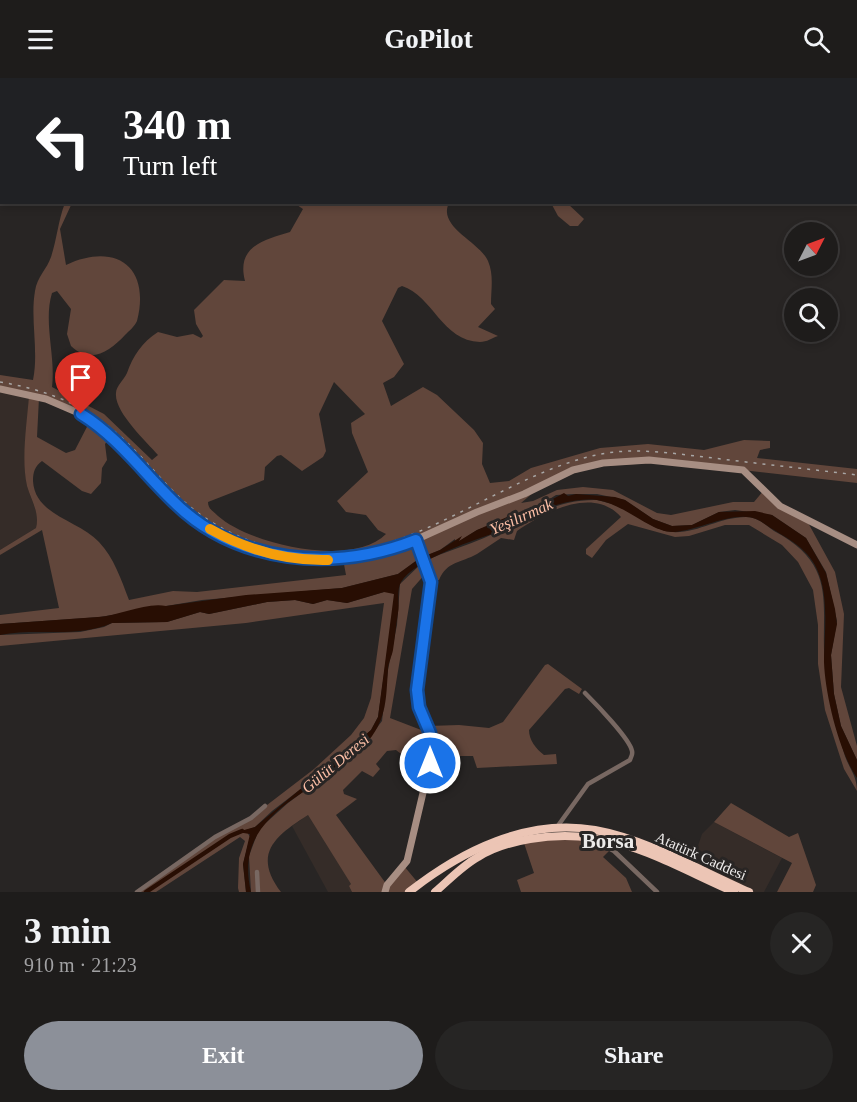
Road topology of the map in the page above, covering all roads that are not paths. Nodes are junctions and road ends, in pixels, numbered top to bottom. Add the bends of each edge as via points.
1 (0, 390) edge
2 (417, 543) junction
3 (857, 545) edge
4 (585, 693) dead end
5 (265, 806) dead end
6 (557, 827) junction
7 (589, 836) junction
8 (256, 872) dead end
9 (137, 892) edge
10 (258, 892) edge
11 (385, 892) edge
12 (409, 892) edge
13 (435, 892) edge
14 (657, 892) edge
15 (735, 892) edge
16 (749, 892) edge

1 - 2 street via 46,399 97,424 183,510 211,530 250,548 291,558 334,559
2 - 3 street via 573,470 603,463 649,460 743,470 780,506
2 - 11 street via 431,588 417,690 419,707 430,733 428,775 407,861
4 - 6 street via 633,754 630,760 588,784
5 - 9 street
6 - 12 highway, Atatürk Caddesi via 477,849 445,865
6 - 16 highway, Atatürk Caddesi via 596,830 636,842
7 - 13 highway, Atatürk Caddesi via 555,835 493,849
7 - 14 street via 614,851
7 - 15 highway, Atatürk Caddesi via 633,847
8 - 10 street

